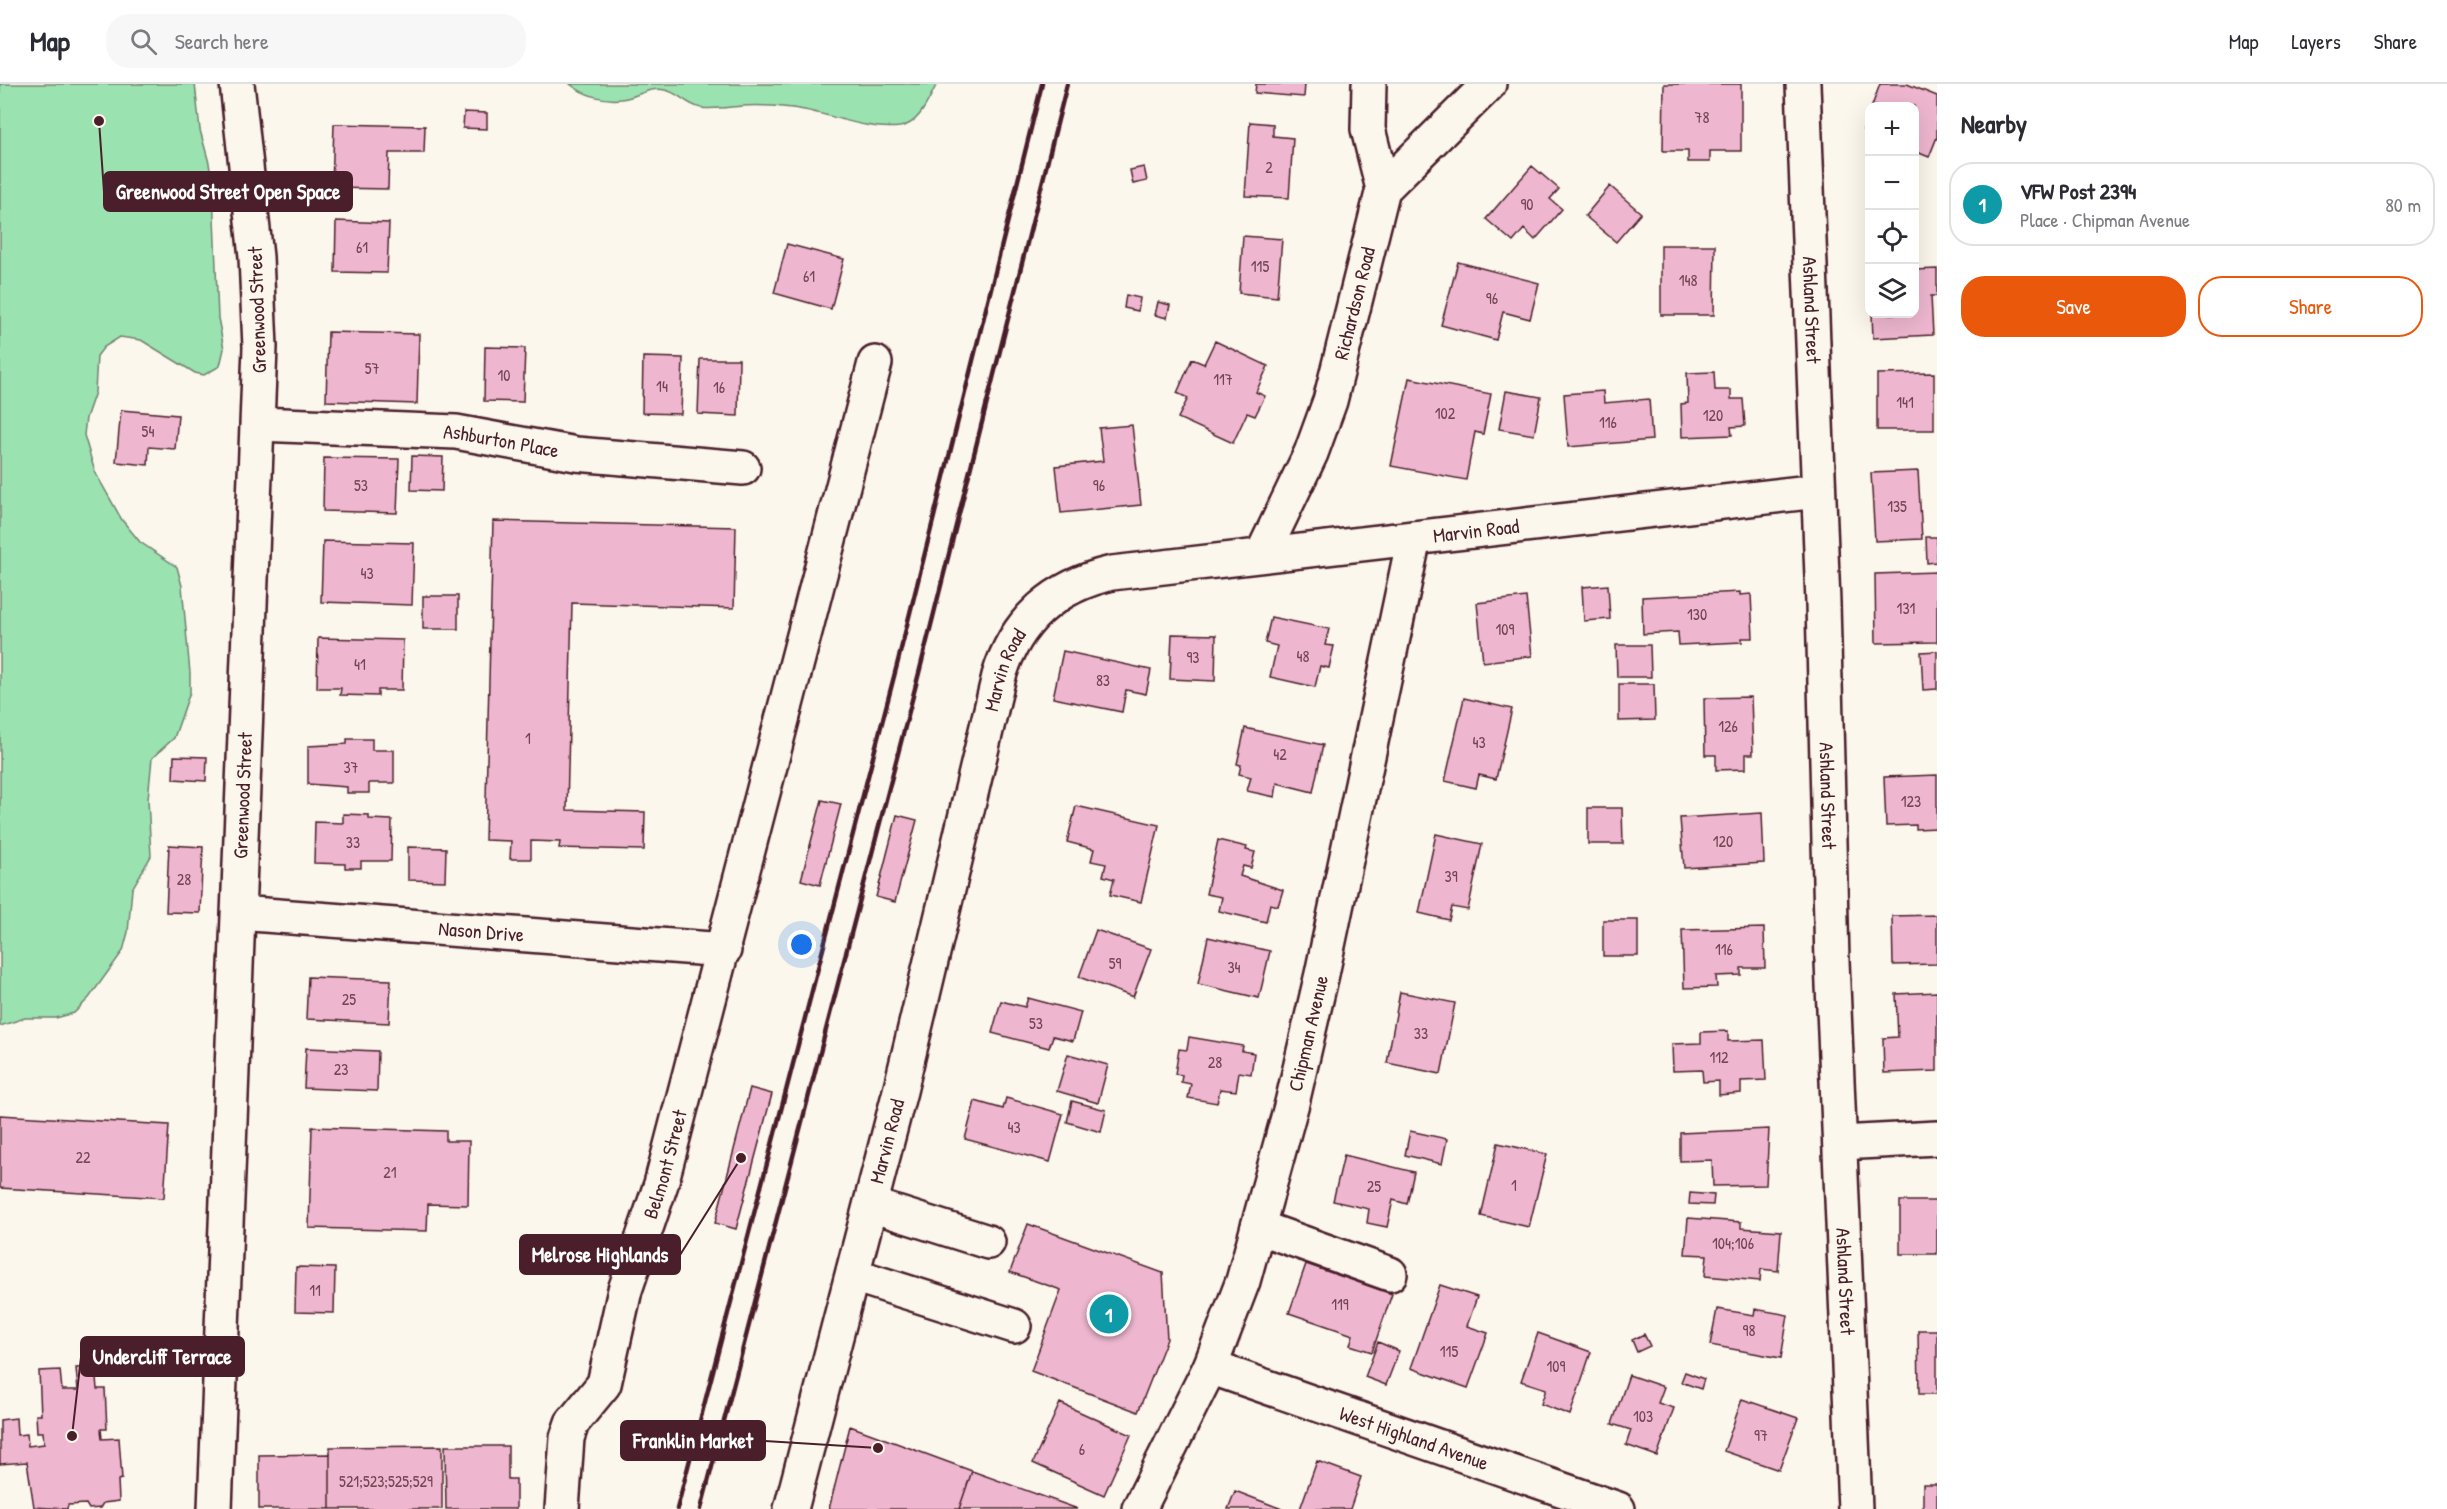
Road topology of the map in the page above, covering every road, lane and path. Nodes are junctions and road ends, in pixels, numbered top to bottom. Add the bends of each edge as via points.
1 (237, 84) edge
2 (1369, 84) edge
3 (1490, 84) edge
4 (1803, 84) edge
5 (1383, 189) junction
6 (875, 363) dead end
7 (258, 424) junction
8 (743, 468) dead end
9 (1818, 490) junction
10 (1414, 538) junction
11 (1263, 553) junction
12 (239, 913) junction
13 (724, 950) junction
14 (1937, 1138) edge
15 (1839, 1143) junction
16 (871, 1205) junction
17 (1258, 1227) junction
18 (988, 1242) dead end
19 (1390, 1274) dead end
20 (853, 1275) junction
21 (1014, 1326) dead end
22 (1210, 1367) junction
23 (215, 1509) edge
24 (562, 1509) edge
25 (791, 1509) edge
26 (1139, 1509) edge
27 (1618, 1509) edge
28 (1855, 1509) edge

1 - 7 street, Greenwood Street via 256,257
2 - 5 street via 1368,129
3 - 5 street
4 - 9 street, Ashland Street
5 - 11 street, Richardson Road via 1330,401 1311,453
6 - 13 street, Belmont Street
7 - 8 street, Ashburton Place via 456,432 576,454
7 - 12 street, Greenwood Street
9 - 10 street, Marvin Road
9 - 15 street, Ashland Street
10 - 11 street, Marvin Road
10 - 17 street, Chipman Avenue via 1322,974
11 - 16 street, Marvin Road via 1086,579 1040,607 1014,639 999,676
12 - 13 street, Nason Drive
12 - 23 street, Greenwood Street
13 - 24 street, Belmont Street via 661,1184 625,1290 604,1383 572,1423 567,1438
14 - 15 street
15 - 28 street, Ashland Street
16 - 18 street
16 - 20 street, Marvin Road
17 - 19 street
17 - 22 street, Chipman Avenue via 1243,1281
20 - 21 street
20 - 25 street, Marvin Road
22 - 26 street, Chipman Avenue
22 - 27 street, West Highland Avenue

